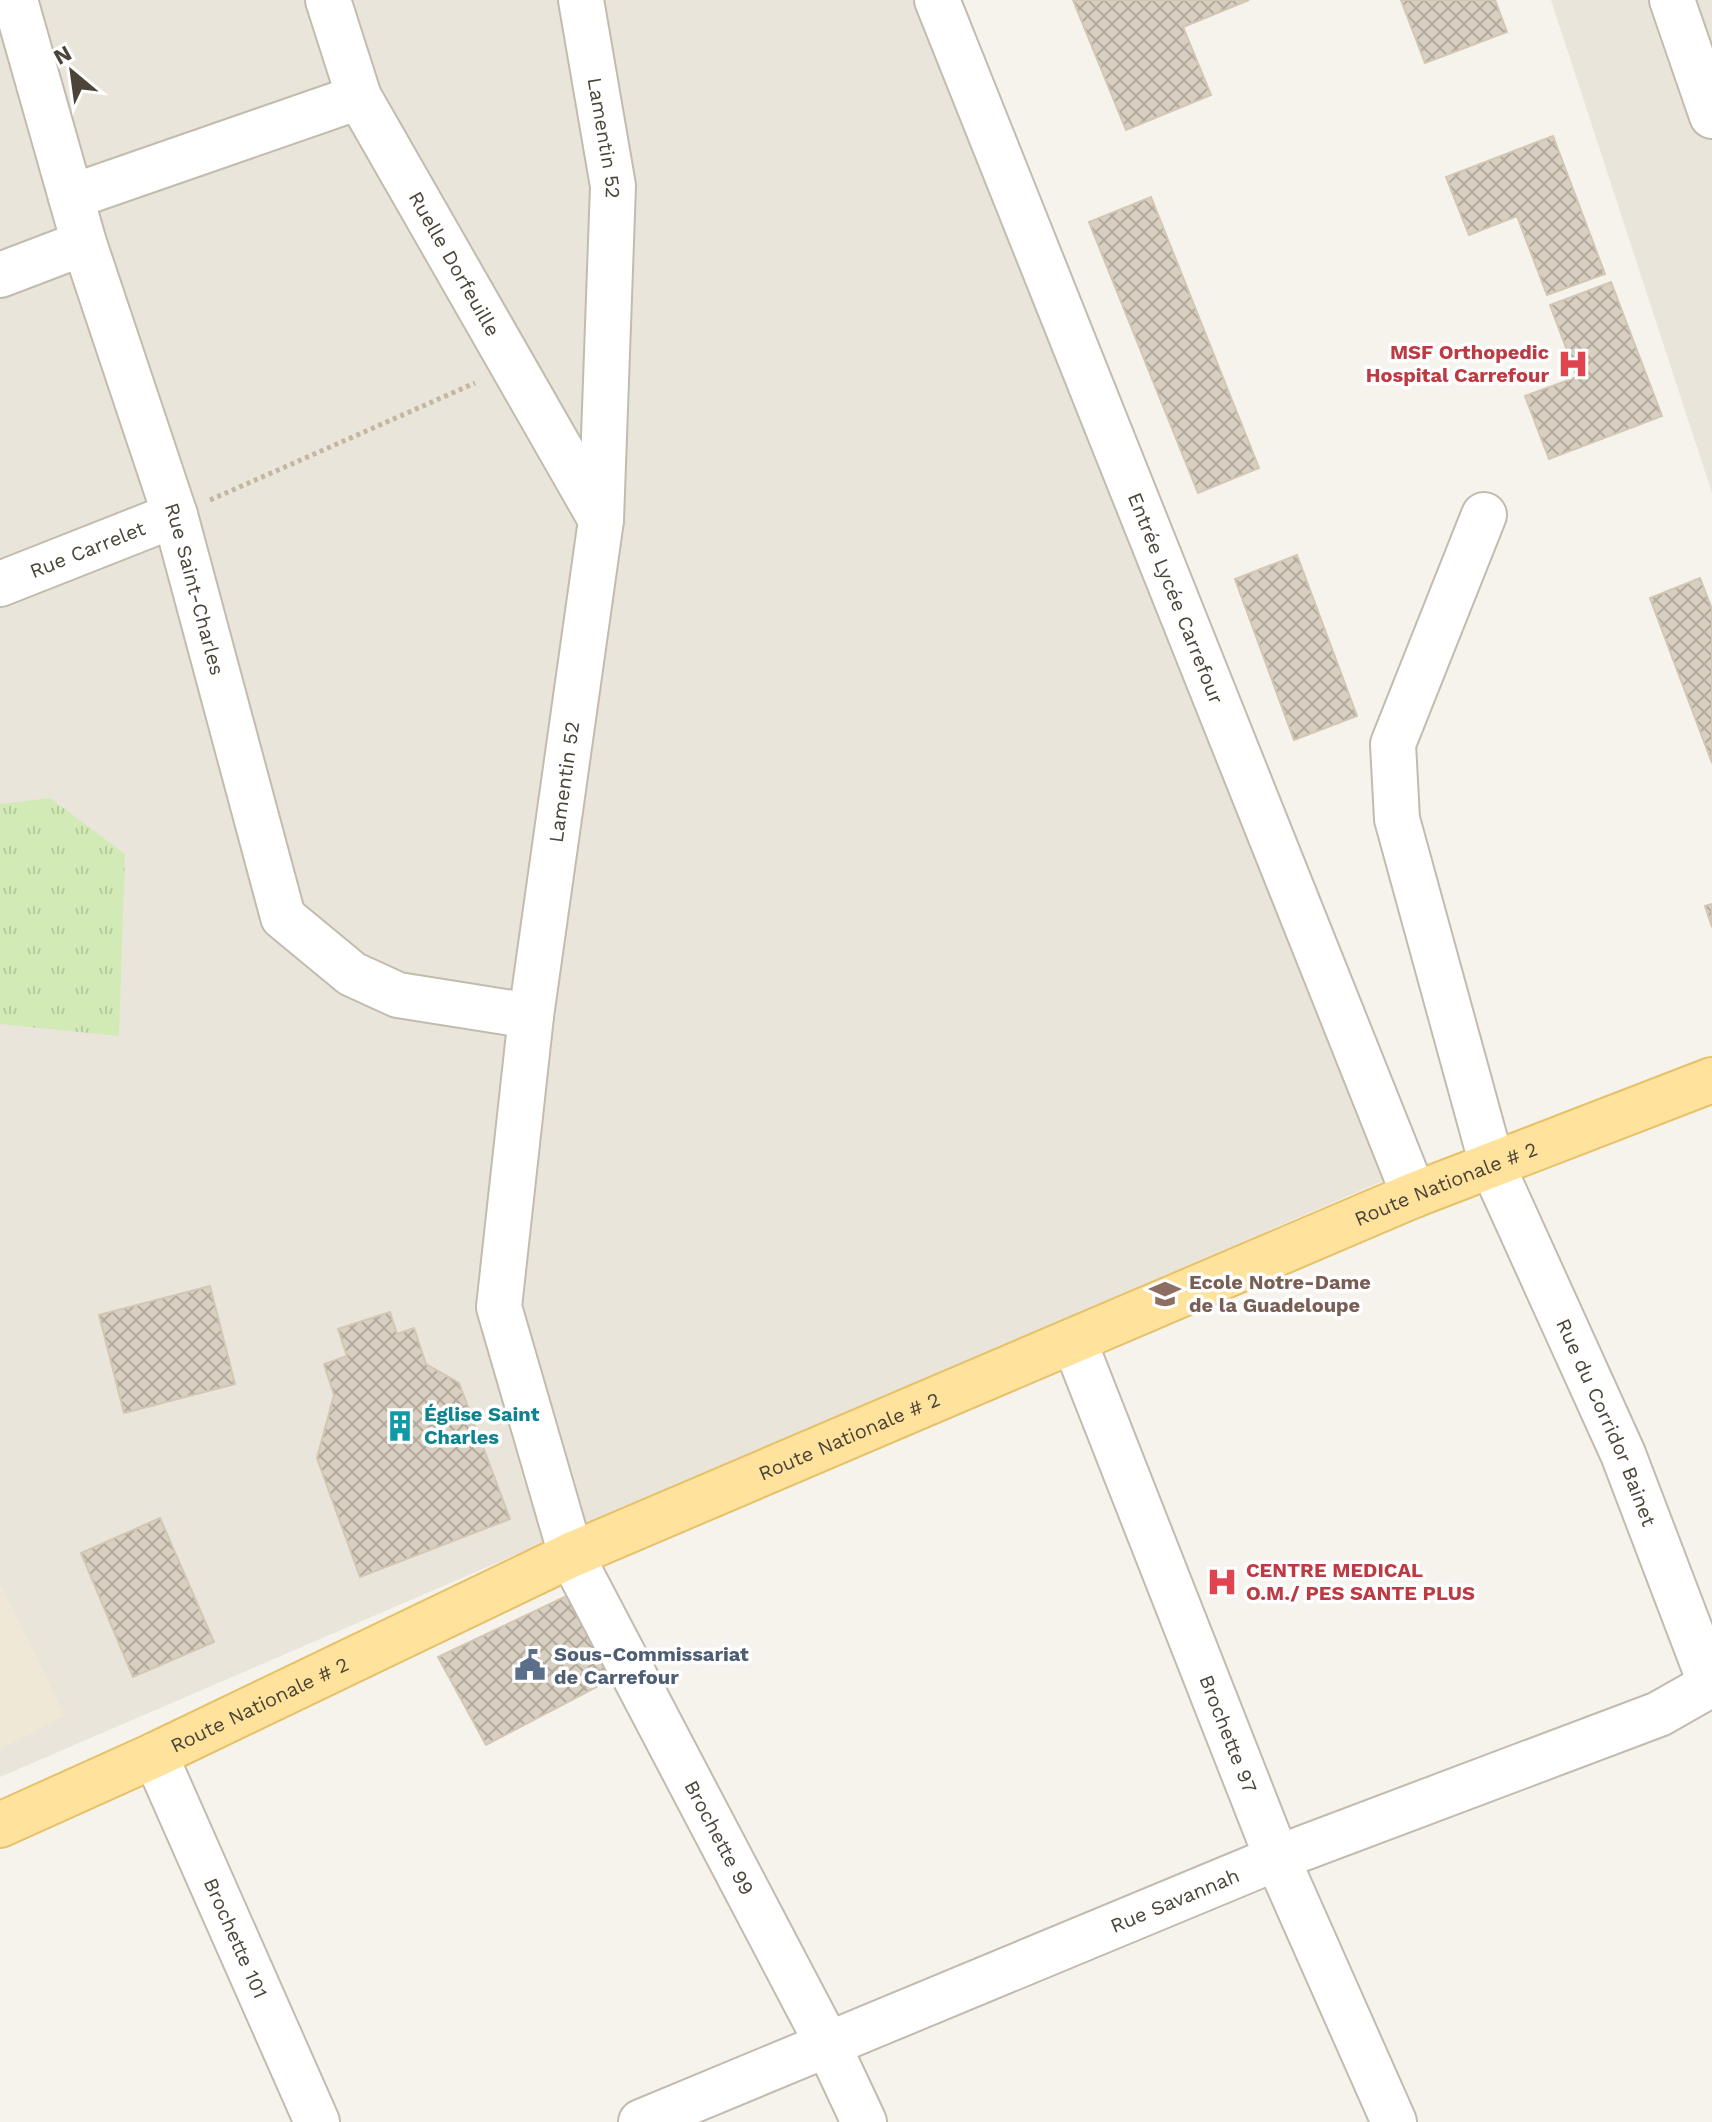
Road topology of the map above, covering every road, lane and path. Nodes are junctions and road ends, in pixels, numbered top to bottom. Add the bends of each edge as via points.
1 (15, 0) edge
2 (328, 0) edge
3 (581, 0) edge
4 (937, 0) edge
5 (1672, 0) edge
6 (359, 97) junction
7 (1712, 116) edge
8 (71, 197) junction
9 (84, 243) junction
10 (0, 275) edge
11 (513, 366) junction
12 (175, 515) junction
13 (1484, 515) dead end
14 (601, 520) junction
15 (0, 584) edge
16 (531, 1016) junction
17 (1712, 1080) edge
18 (1492, 1165) junction
19 (1414, 1195) junction
20 (1074, 1341) junction
21 (571, 1555) junction
22 (1711, 1685) edge
23 (155, 1755) junction
24 (0, 1825) edge
25 (1277, 1858) junction
26 (827, 2043) junction
27 (317, 2122) edge
28 (641, 2122) edge
29 (864, 2122) edge
30 (1394, 2122) edge

1 - 8 street, Rue Saint-Charles
2 - 6 street, Ruelle Dorfeuille
3 - 14 street, Lamentin 52 via 613,186
4 - 19 street, Entrée Lycée Carrefour
5 - 7 street
6 - 8 street
6 - 11 street, Ruelle Dorfeuille
8 - 9 street, Rue Saint-Charles
9 - 10 street
9 - 12 street, Rue Saint-Charles
11 - 12 path
11 - 14 street, Ruelle Dorfeuille
12 - 15 street, Rue Carrelet
12 - 16 street, Rue Saint-Charles via 283,917 352,974 398,995
13 - 18 street, Rue du Corridor Bainet via 1393,744 1397,819
14 - 16 street, Lamentin 52
16 - 21 street, Lamentin 52 via 499,1307
17 - 18 main road, Route Nationale # 2
18 - 19 main road, Route Nationale # 2
18 - 22 street, Rue du Corridor Bainet via 1623,1454
19 - 20 main road, Route Nationale # 2
20 - 21 main road, Route Nationale # 2
20 - 25 street, Brochette 97
21 - 23 main road, Route Nationale # 2
21 - 26 street, Brochette 99
22 - 25 street, Rue Savannah via 1659,1714
23 - 24 main road, Route Nationale # 2
23 - 27 street, Brochette 101
25 - 26 street, Rue Savannah
25 - 30 street, Brochette 97
26 - 28 street, Rue Savannah
26 - 29 street, Brochette 99

